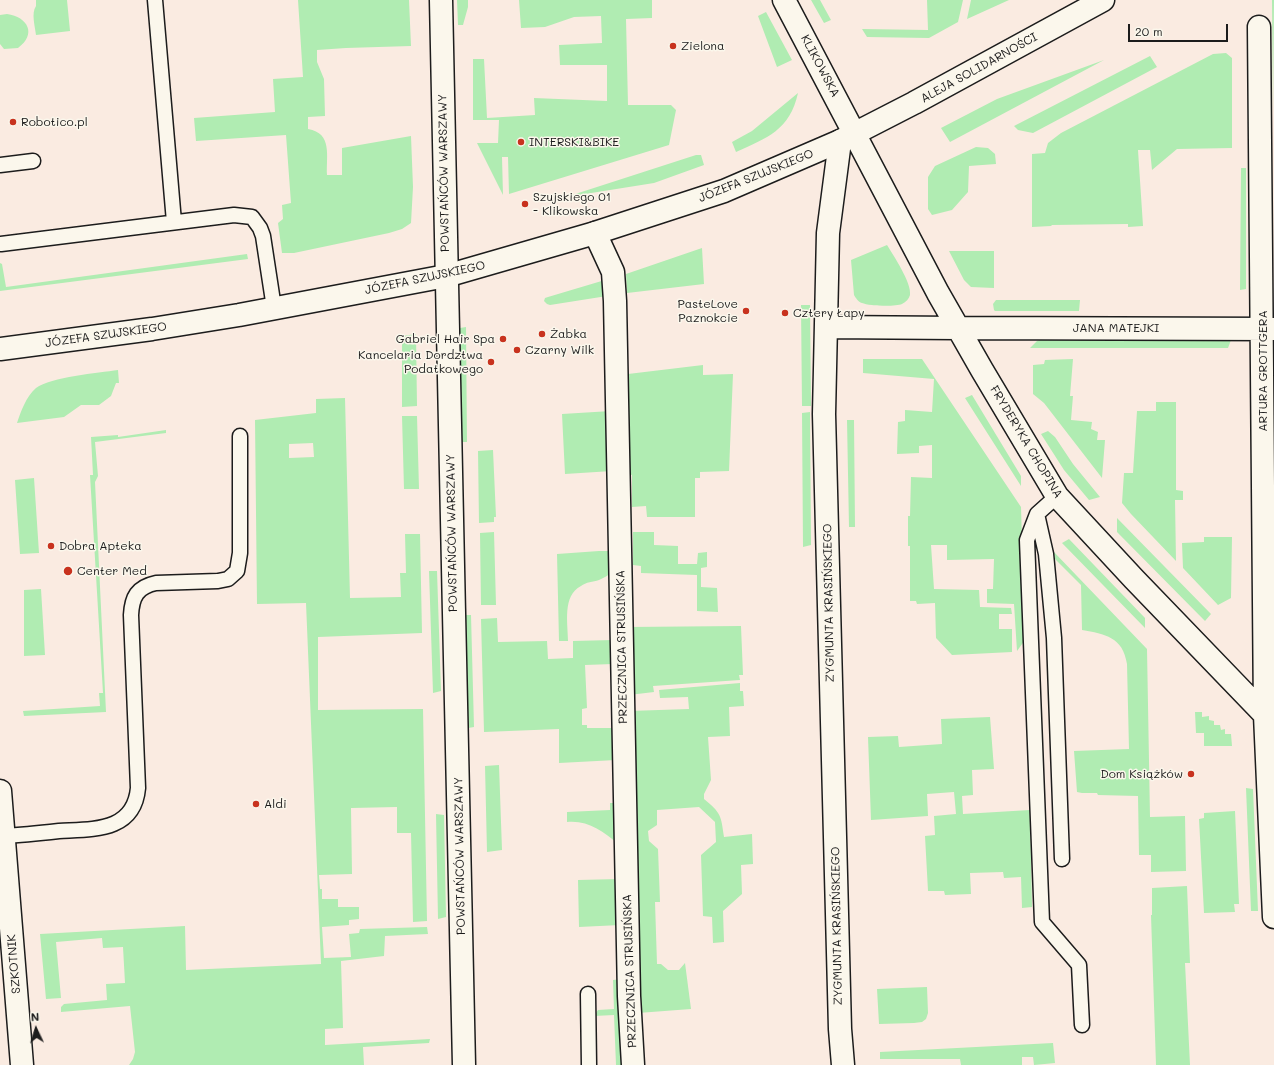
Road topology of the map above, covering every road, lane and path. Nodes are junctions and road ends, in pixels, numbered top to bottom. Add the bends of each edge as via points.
1 (155, 0) edge
2 (440, 0) edge
3 (784, 0) edge
4 (1103, 0) edge
5 (1259, 27) dead end
6 (847, 137) junction
7 (33, 161) dead end
8 (0, 165) edge
9 (174, 222) junction
10 (595, 233) junction
11 (2, 244) dead end
12 (446, 276) junction
13 (274, 308) junction
14 (826, 326) junction
15 (958, 328) junction
16 (1268, 329) edge
17 (0, 349) edge
18 (240, 436) dead end
19 (1057, 496) junction
20 (1037, 514) junction
21 (1269, 719) edge
22 (0, 791) edge
23 (4, 836) junction
24 (1062, 858) dead end
25 (4, 884) edge
26 (1274, 917) edge
27 (588, 994) dead end
28 (1082, 1025) dead end
29 (22, 1065) edge
30 (464, 1065) edge
31 (589, 1065) edge
32 (633, 1065) edge
33 (843, 1065) edge

1 - 9 lane
2 - 12 street, POWSTAŃCÓW WARSZAWY
3 - 6 street, KLIKOWSKA
4 - 6 street, ALEJA SOLIDARNOŚCI
5 - 16 street, ARTURA GROTTGERA
6 - 10 street, JÓZEFA SZUJSKIEGO via 724,192
6 - 14 street, ZYGMUNTA KRASIŃSKIEGO via 828,233
6 - 15 street, FRYDERYKA CHOPINA
7 - 8 lane
9 - 11 lane
9 - 13 lane via 234,215 252,217 263,236
10 - 12 street, JÓZEFA SZUJSKIEGO
10 - 32 street, PRZECZNICA STRUSIŃSKA via 613,272 616,301 629,980
12 - 13 street, JÓZEFA SZUJSKIEGO
12 - 30 street, POWSTAŃCÓW WARSZAWY
13 - 17 street, JÓZEFA SZUJSKIEGO via 152,329
14 - 15 street, JANA MATEJKI
14 - 33 street, ZYGMUNTA KRASIŃSKIEGO via 824,414
15 - 16 street, JANA MATEJKI
15 - 19 street, FRYDERYKA CHOPINA
16 - 21 street, ARTURA GROTTGERA
18 - 23 lane via 240,554 237,571 228,579 147,585 137,593 132,603 138,788 136,801 131,810 118,822 100,829
19 - 20 lane
19 - 21 street, FRYDERYKA CHOPINA
20 - 24 lane via 1046,554 1054,638
20 - 28 lane via 1027,540 1042,922 1079,965
21 - 26 street, ARTURA GROTTGERA
22 - 23 street, SZKOTNIK
23 - 25 street, SZKOTNIK
25 - 29 street, SZKOTNIK
27 - 31 lane

